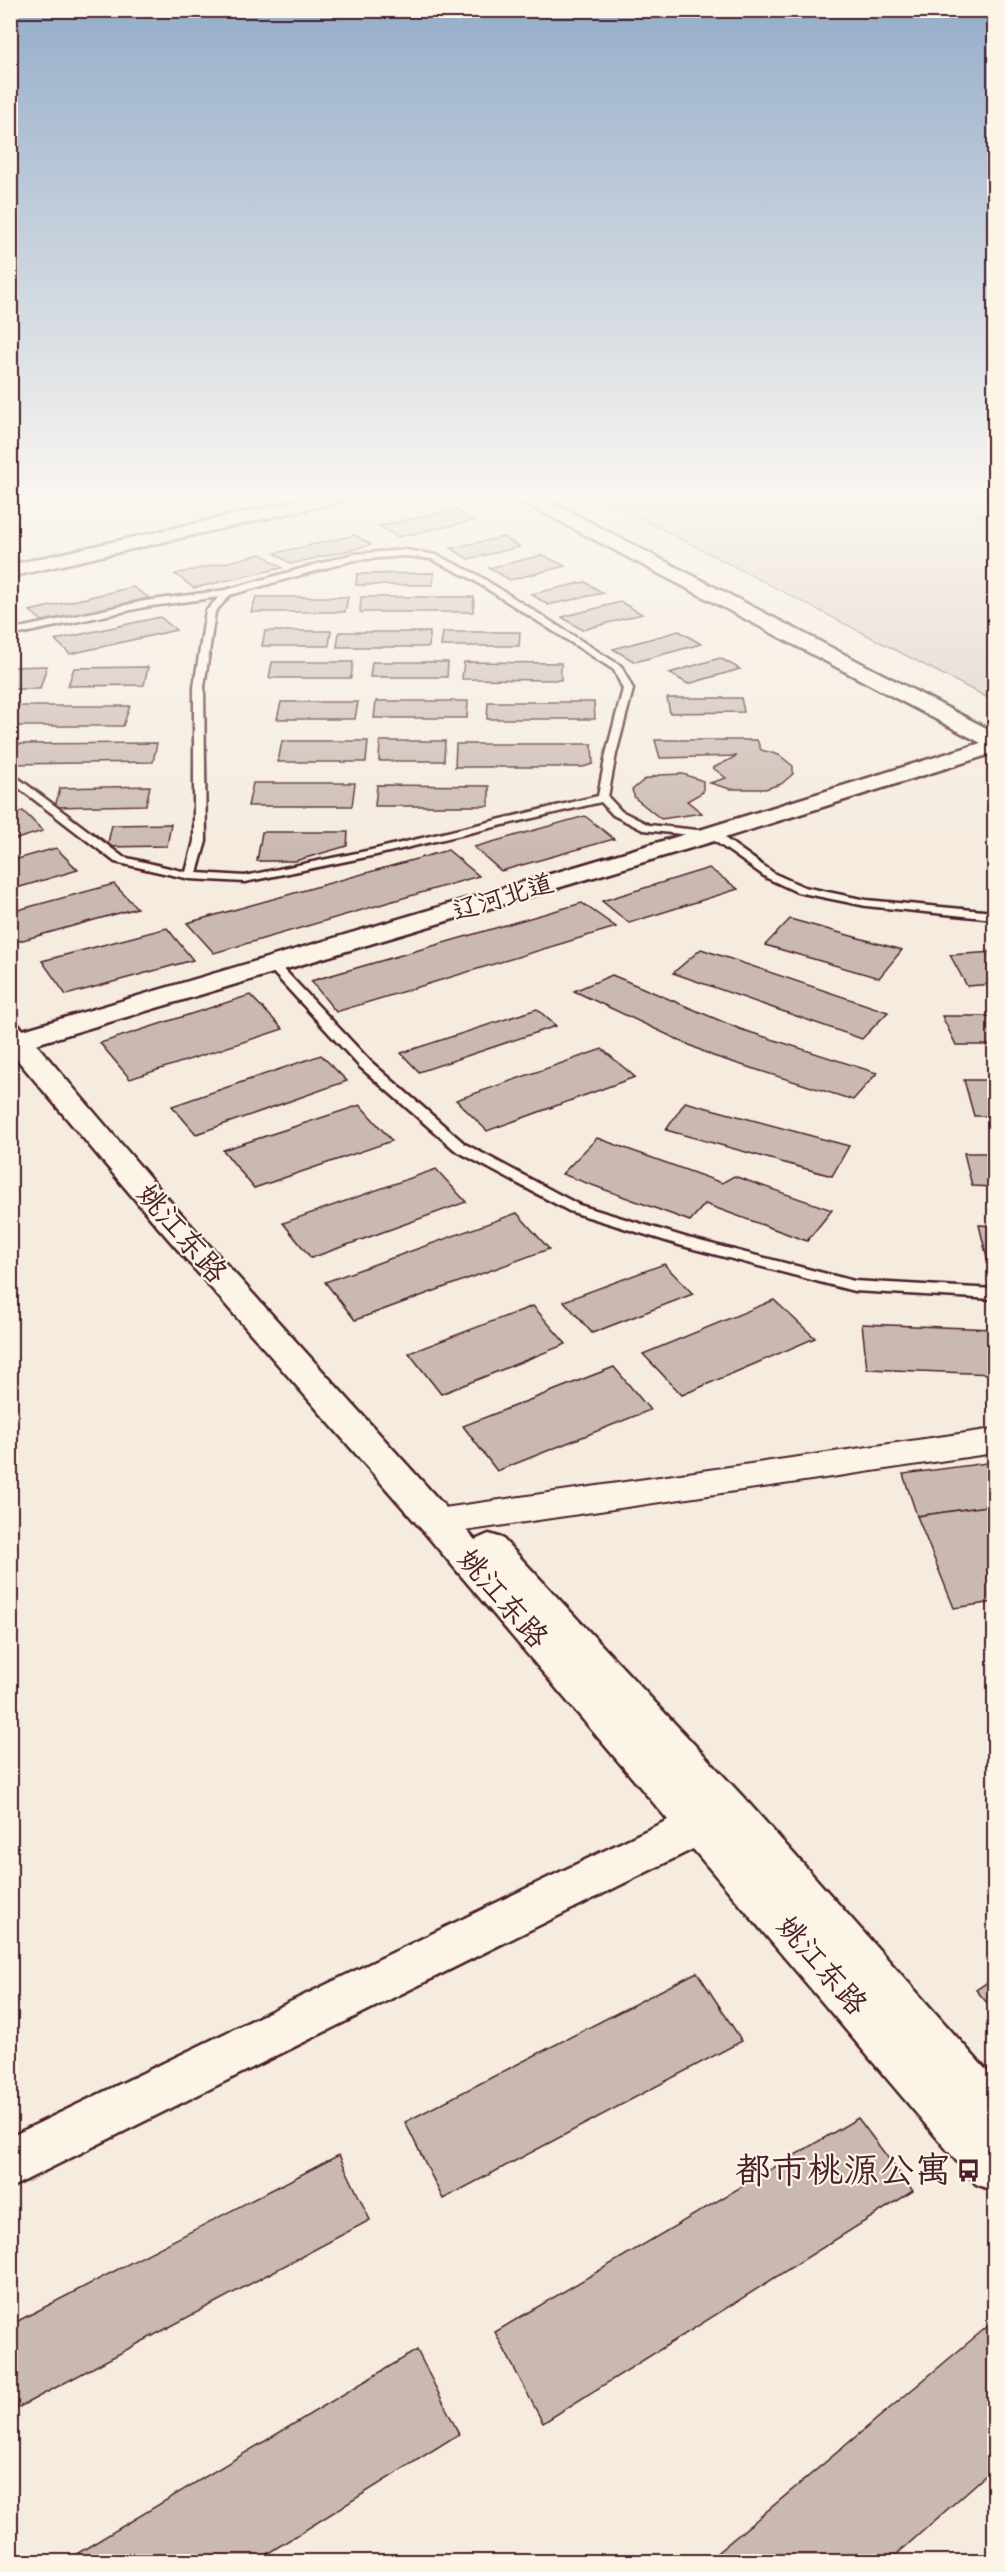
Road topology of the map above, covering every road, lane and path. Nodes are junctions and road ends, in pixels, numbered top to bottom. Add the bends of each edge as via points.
1 (89, 616) edge
2 (210, 616) edge
3 (536, 616) edge
4 (749, 616) edge
5 (10, 633) edge
6 (994, 744) edge
7 (10, 775) edge
8 (603, 798) junction
9 (712, 834) junction
10 (190, 876) junction
11 (994, 916) edge
12 (273, 965) junction
13 (17, 1032) edge
14 (994, 1294) edge
15 (994, 1441) edge
16 (449, 1520) junction
17 (714, 1818) junction
18 (994, 2115) edge
19 (10, 2163) edge
20 (994, 2166) edge

1 - 5 lane
2 - 10 lane via 199,687 200,841
3 - 8 lane via 618,668 628,689
4 - 6 street
6 - 9 street, 辽河北道
7 - 10 lane via 119,861
8 - 9 lane via 617,813 647,828
8 - 10 lane via 245,879
9 - 11 lane via 771,876 801,890 866,903
9 - 12 street, 辽河北道
12 - 13 street, 辽河北道
12 - 14 lane via 365,1064 460,1147 574,1208 684,1242 854,1286
13 - 16 street, 姚江东路 via 169,1220
15 - 16 street
16 - 17 street, 姚江东路
17 - 18 street, 姚江东路
17 - 19 street
17 - 20 street, 姚江东路

